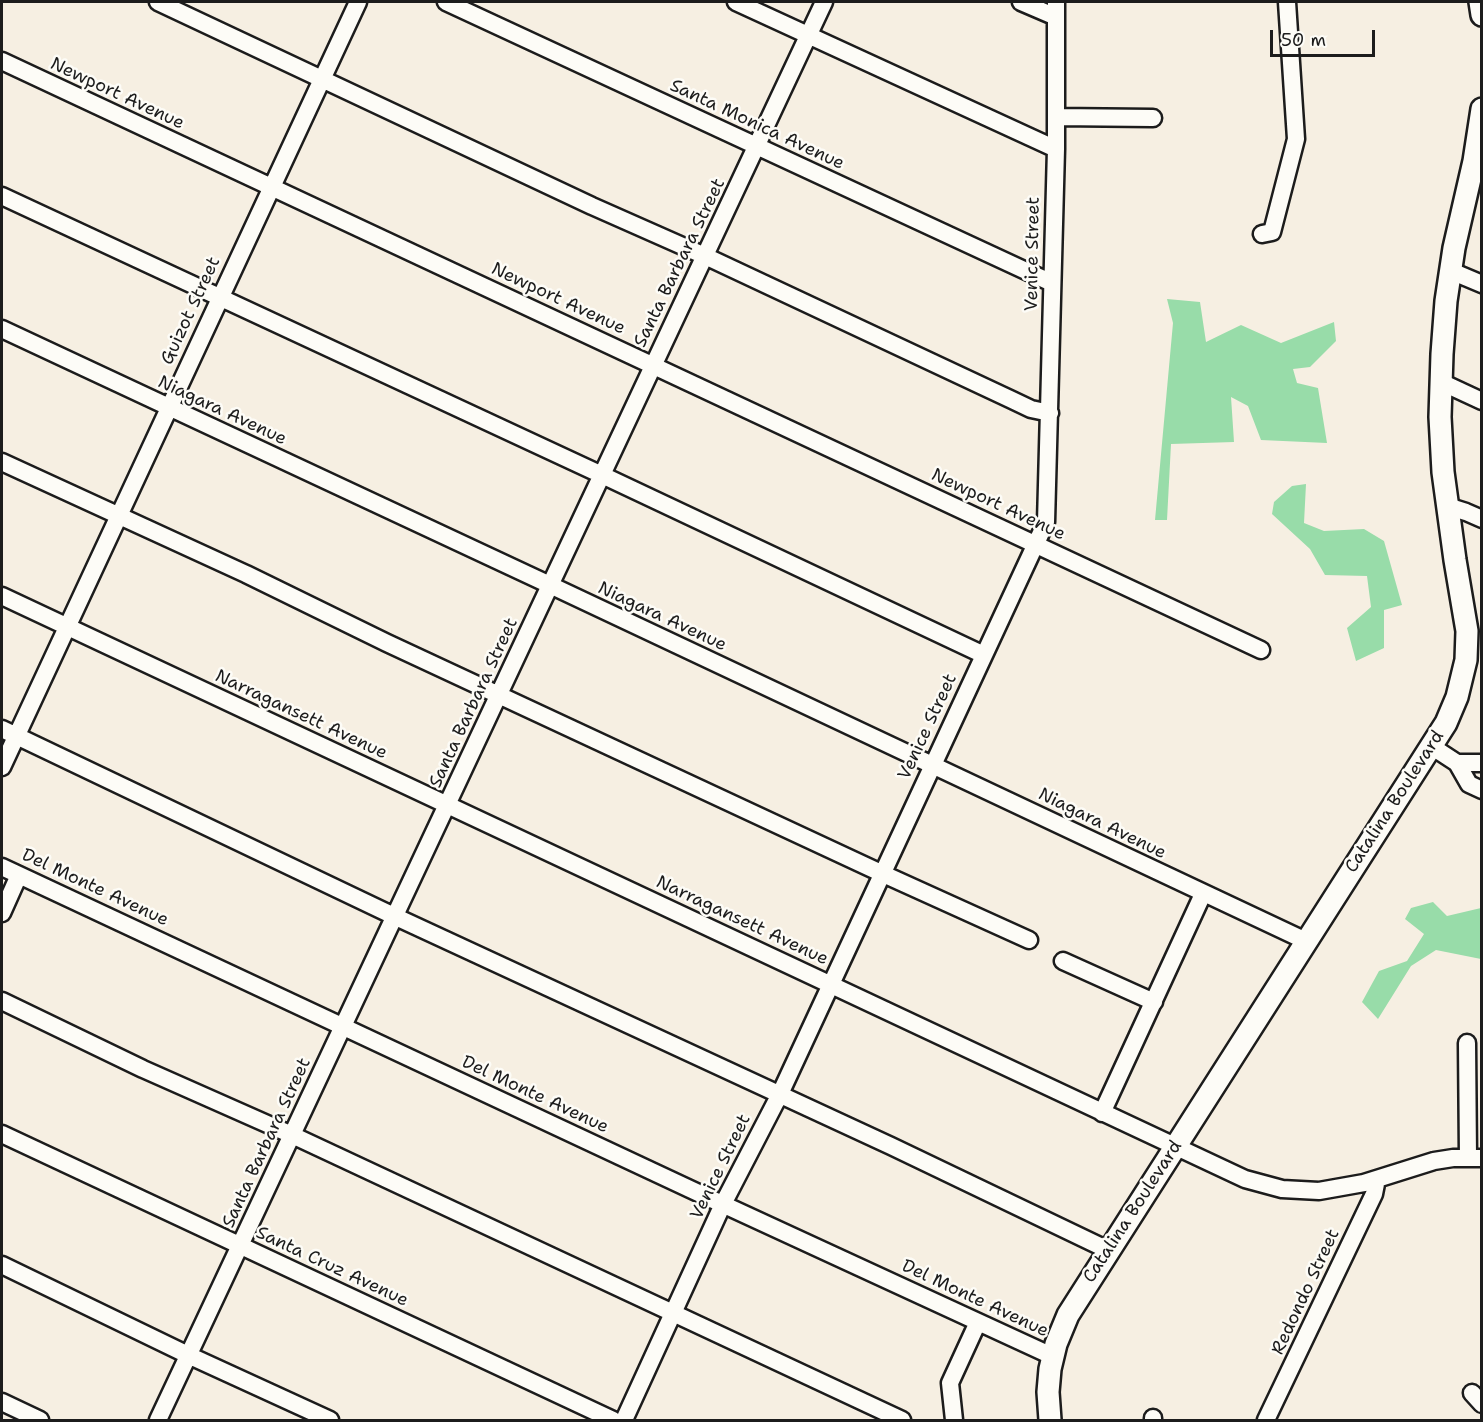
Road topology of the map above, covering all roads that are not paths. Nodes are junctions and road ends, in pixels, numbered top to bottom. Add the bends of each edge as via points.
1 (158, 2) edge
2 (358, 2) edge
3 (446, 2) edge
4 (736, 2) edge
5 (824, 2) edge
6 (1021, 2) edge
7 (1287, 2) edge
8 (1480, 2) edge
9 (1056, 9) edge
10 (1482, 15) edge
11 (808, 35) junction
12 (2, 61) edge
13 (321, 78) junction
14 (1482, 109) edge
15 (1056, 117) junction
16 (1153, 118) dead end
17 (757, 147) junction
18 (1056, 149) junction
19 (1478, 163) edge
20 (271, 188) junction
21 (2, 196) edge
22 (1262, 234) dead end
23 (705, 256) junction
24 (1451, 271) junction
25 (1052, 283) junction
26 (1482, 284) edge
27 (219, 296) junction
28 (2, 329) edge
29 (653, 364) junction
30 (1441, 382) junction
31 (1482, 401) edge
32 (168, 408) junction
33 (1050, 413) junction
34 (2, 462) edge
35 (602, 475) junction
36 (1447, 506) junction
37 (119, 516) junction
38 (1482, 519) edge
39 (1035, 544) junction
40 (550, 585) junction
41 (2, 596) edge
42 (67, 627) junction
43 (1261, 650) dead end
44 (984, 655) junction
45 (500, 696) junction
46 (9, 733) edge
47 (1431, 746) junction
48 (1457, 763) junction
49 (1482, 764) edge
50 (932, 765) junction
51 (2, 767) edge
52 (1482, 790) edge
53 (448, 806) junction
54 (2, 867) edge
55 (882, 873) junction
56 (19, 874) junction
57 (1203, 894) junction
58 (2, 913) edge
59 (396, 917) junction
60 (1029, 940) dead end
61 (1306, 941) junction
62 (1063, 961) dead end
63 (830, 983) junction
64 (2, 1001) edge
65 (1154, 1002) junction
66 (344, 1027) junction
67 (1467, 1043) dead end
68 (780, 1094) junction
69 (1102, 1113) junction
70 (2, 1134) edge
71 (292, 1135) junction
72 (1174, 1148) junction
73 (1475, 1158) edge
74 (1377, 1179) junction
75 (723, 1204) junction
76 (240, 1245) junction
77 (1107, 1250) junction
78 (2, 1265) edge
79 (673, 1314) junction
80 (978, 1322) junction
81 (188, 1355) junction
82 (1053, 1356) junction
83 (2, 1402) edge
84 (40, 1420) edge
85 (158, 1420) edge
86 (330, 1420) edge
87 (613, 1420) edge
88 (624, 1420) edge
89 (902, 1420) edge
90 (954, 1420) edge
91 (1050, 1420) edge
92 (1266, 1420) edge

1 - 13 street
2 - 13 street, Guizot Street
3 - 17 street, Santa Monica Avenue
4 - 11 street
5 - 11 street, Santa Barbara Street
6 - 9 street
7 - 22 street via 1296,139 1272,232
8 - 10 main road
9 - 15 street, Venice Street
11 - 17 street, Santa Barbara Street
11 - 18 street
12 - 20 street, Newport Avenue
13 - 20 street, Guizot Street
13 - 23 street
14 - 19 main road, Catalina Boulevard
15 - 16 street
15 - 18 street, Venice Street
17 - 23 street, Santa Barbara Street
17 - 25 street, Santa Monica Avenue
18 - 25 street, Venice Street
19 - 24 main road, Catalina Boulevard via 1458,228
20 - 27 street, Guizot Street
20 - 29 street, Newport Avenue
21 - 27 street
23 - 29 street, Santa Barbara Street
23 - 33 street via 1031,409
24 - 26 street
24 - 30 main road, Catalina Boulevard
25 - 33 street, Venice Street
27 - 32 street, Guizot Street
27 - 35 street
28 - 32 street, Niagara Avenue
29 - 35 street, Santa Barbara Street
29 - 39 street, Newport Avenue
30 - 31 street
30 - 36 main road, Catalina Boulevard
32 - 37 street, Guizot Street
32 - 40 street, Niagara Avenue
33 - 39 street, Venice Street via 1046,522
34 - 37 street
35 - 40 street, Santa Barbara Street
35 - 44 street
36 - 38 street
36 - 47 main road, Catalina Boulevard via 1467,645 1457,697
37 - 42 street, Guizot Street
37 - 45 street
39 - 43 street, Newport Avenue
39 - 44 street, Venice Street
40 - 45 street, Santa Barbara Street
40 - 50 street, Niagara Avenue
41 - 42 street, Narragansett Avenue
42 - 46 street, Guizot Street
42 - 53 street, Narragansett Avenue
44 - 50 street, Venice Street
45 - 53 street, Santa Barbara Street
45 - 55 street
46 - 51 street, Guizot Street
46 - 59 street
47 - 48 street
47 - 61 main road, Catalina Boulevard
48 - 49 street
48 - 52 street via 1469,784
50 - 55 street, Venice Street
50 - 57 street, Niagara Avenue
53 - 59 street, Santa Barbara Street
53 - 63 street, Narragansett Avenue
54 - 56 street, Del Monte Avenue
55 - 60 street
55 - 63 street, Venice Street
56 - 58 street
56 - 66 street, Del Monte Avenue
57 - 61 street, Niagara Avenue
57 - 65 street
59 - 66 street, Santa Barbara Street
59 - 68 street
61 - 72 main road, Catalina Boulevard
62 - 65 street
63 - 68 street, Venice Street
63 - 69 street, Narragansett Avenue
64 - 71 street
65 - 69 street
66 - 71 street, Santa Barbara Street
66 - 75 street, Del Monte Avenue
67 - 73 street
68 - 75 street, Venice Street
68 - 77 street
69 - 72 street, Narragansett Avenue
70 - 76 street, Santa Cruz Avenue
71 - 76 street, Santa Barbara Street
71 - 79 street
72 - 74 street, Narragansett Avenue via 1245,1179 1282,1189 1319,1191
72 - 77 main road, Catalina Boulevard
73 - 74 street, Narragansett Avenue via 1424,1164
74 - 92 street, Redondo Street via 1374,1194
75 - 79 street, Venice Street
75 - 80 street, Del Monte Avenue
76 - 81 street, Santa Barbara Street
76 - 87 street, Santa Cruz Avenue
77 - 82 main road, Catalina Boulevard via 1068,1315
78 - 81 street
79 - 88 street, Venice Street
79 - 89 street
80 - 82 street, Del Monte Avenue
80 - 90 street via 950,1383
81 - 85 street, Santa Barbara Street
81 - 86 street
82 - 91 main road, Catalina Boulevard via 1048,1383
83 - 84 street

